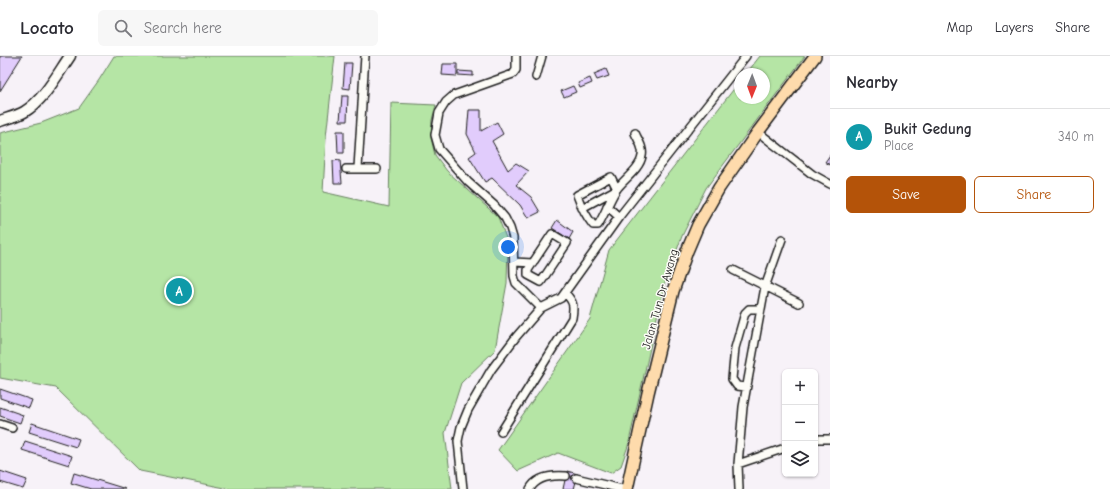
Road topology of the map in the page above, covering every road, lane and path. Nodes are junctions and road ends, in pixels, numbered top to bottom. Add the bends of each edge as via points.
1 (70, 56) edge
2 (365, 56) edge
3 (516, 56) edge
4 (542, 56) edge
5 (746, 56) edge
6 (816, 56) edge
7 (536, 77) dead end
8 (0, 120) edge
9 (758, 132) junction
10 (635, 133) dead end
11 (358, 168) junction
12 (346, 169) dead end
13 (377, 169) dead end
14 (830, 184) edge
15 (617, 189) junction
16 (607, 206) junction
17 (582, 208) junction
18 (619, 217) junction
19 (601, 218) junction
20 (612, 226) junction
21 (782, 239) dead end
22 (514, 262) junction
23 (533, 263) junction
24 (733, 270) dead end
25 (765, 287) junction
26 (565, 293) junction
27 (799, 303) dead end
28 (541, 308) junction
29 (760, 309) junction
30 (746, 387) junction
31 (0, 424) edge
32 (12, 428) dead end
33 (501, 432) dead end
34 (818, 439) edge
35 (830, 439) edge
36 (782, 449) edge
37 (738, 464) junction
38 (566, 476) dead end
39 (576, 478) dead end
40 (463, 489) edge
41 (530, 489) edge
42 (622, 489) edge
43 (627, 489) edge
44 (739, 489) edge

1 - 8 street via 34,104 24,112
2 - 11 street
3 - 22 street via 516,70 513,74 454,95 446,102 439,113 435,135 439,149 505,218 514,238
4 - 7 street
5 - 18 street
6 - 9 main road, Jalan Tun Dr Awang
9 - 14 street via 812,174
9 - 43 main road, Jalan Tun Dr Awang via 708,207 687,251 670,305
10 - 15 street via 642,148 642,158
11 - 12 street
11 - 13 street
15 - 16 street
15 - 17 street
15 - 17 street via 610,177 577,195
16 - 18 street
16 - 19 street
17 - 19 street via 593,225 598,225
18 - 20 street
19 - 20 street
20 - 26 street
21 - 25 street
22 - 23 street
22 - 28 street via 516,283
23 - 23 street via 528,275 541,282 567,243 552,234
24 - 25 street
25 - 27 street
25 - 29 street
26 - 28 street via 561,298
26 - 33 street via 572,300 572,318
28 - 40 street via 491,370 468,410 458,441
29 - 30 street
29 - 30 street via 749,309 745,313 735,348 732,380 737,386
30 - 37 street
31 - 32 street
34 - 35 street
36 - 37 street
37 - 44 street
38 - 41 street via 543,478
39 - 42 street

